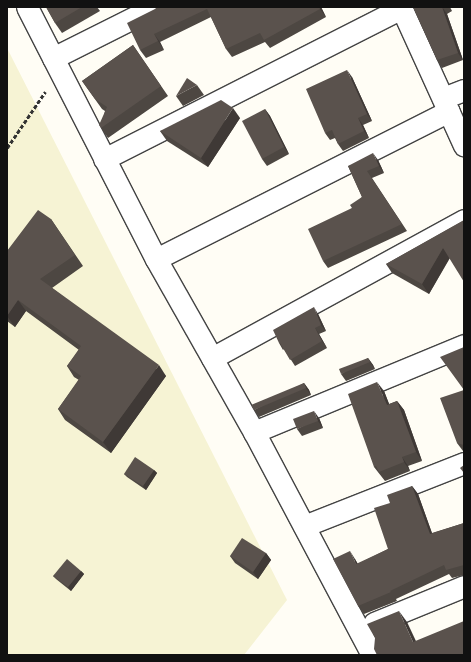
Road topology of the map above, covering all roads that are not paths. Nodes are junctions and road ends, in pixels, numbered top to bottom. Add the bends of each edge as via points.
1 (27, 7) edge
2 (155, 7) edge
3 (402, 7) edge
4 (56, 64) junction
5 (464, 90) edge
6 (446, 104) junction
7 (464, 145) edge
8 (104, 159) junction
9 (464, 220) edge
10 (156, 259) junction
11 (464, 345) edge
12 (212, 358) junction
13 (254, 432) junction
14 (464, 464) edge
15 (304, 526) junction
16 (464, 586) edge
17 (359, 629) junction
18 (372, 655) edge

1 - 4 street
2 - 4 street
3 - 6 street
3 - 8 street
4 - 8 street
5 - 6 street
6 - 7 street
6 - 10 street
8 - 10 street
9 - 12 street
10 - 12 street
11 - 13 street
12 - 13 street
13 - 15 street
14 - 15 street
15 - 17 street
16 - 17 street
17 - 18 street

